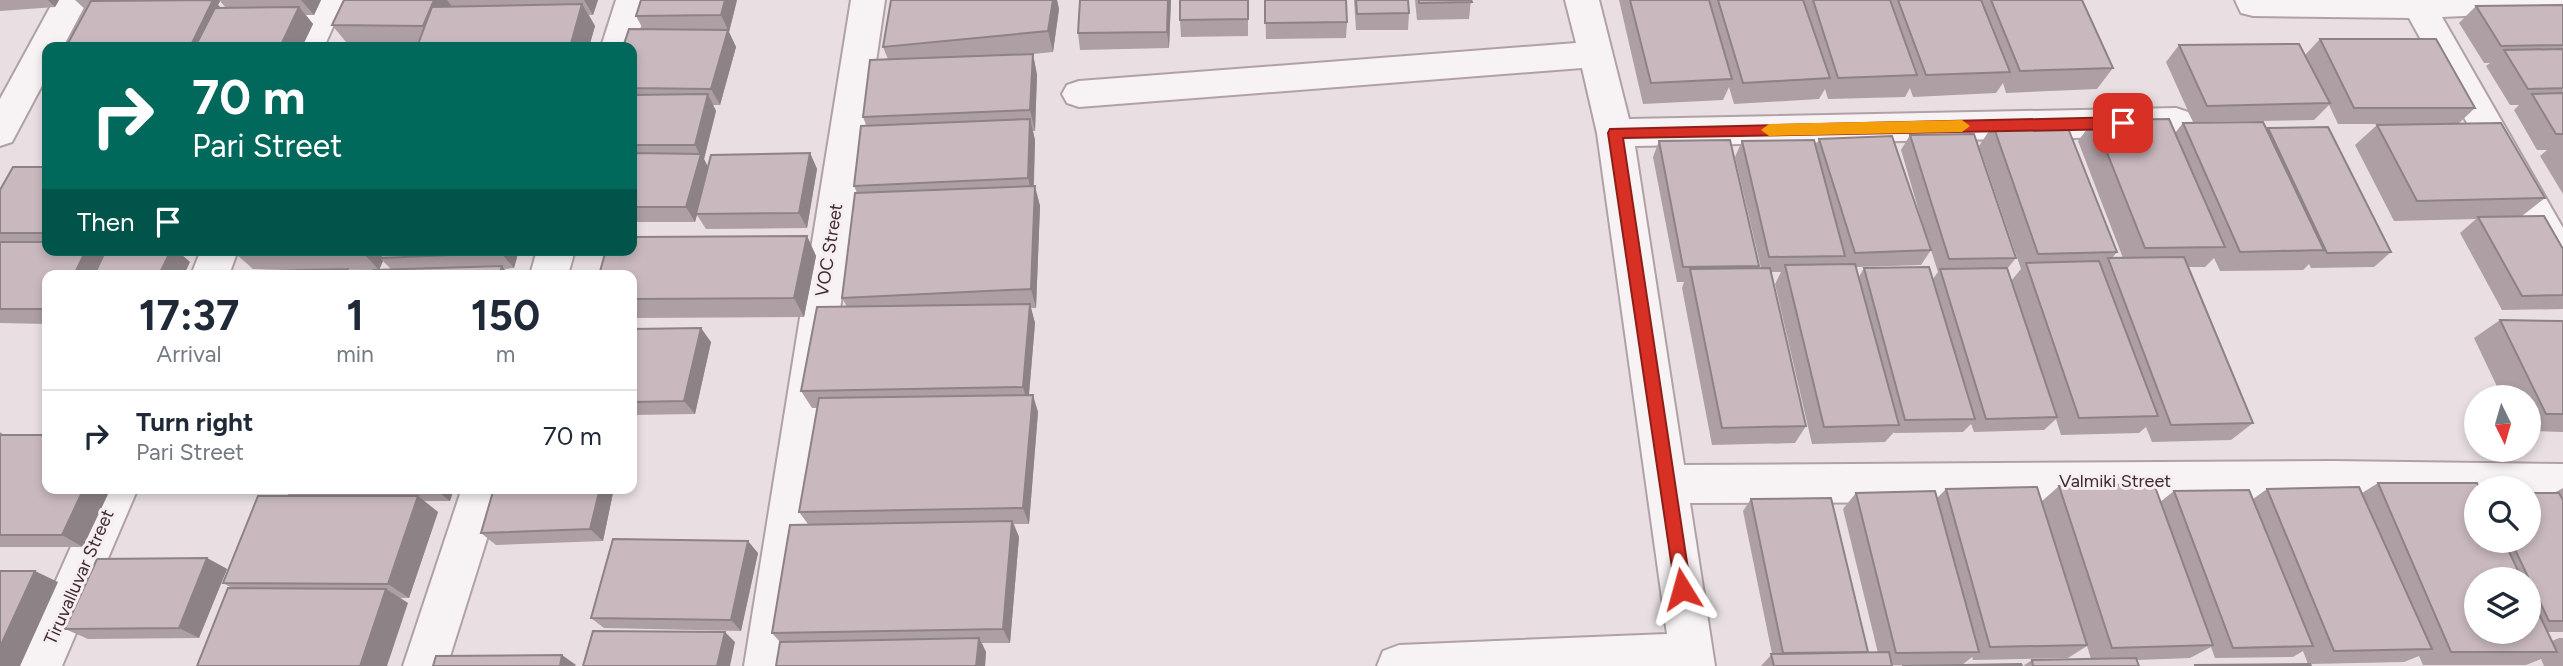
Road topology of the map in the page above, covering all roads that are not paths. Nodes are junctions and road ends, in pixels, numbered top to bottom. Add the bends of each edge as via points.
1 (71, 0) edge
2 (328, 0) edge
3 (632, 0) edge
4 (867, 0) edge
5 (1582, 0) edge
6 (2552, 0) edge
7 (2253, 2) edge
8 (2419, 6) junction
9 (48, 42) edge
10 (309, 42) edge
11 (619, 42) edge
12 (42, 54) edge
13 (1595, 54) junction
14 (1079, 94) dead end
15 (2176, 122) dead end
16 (0, 132) edge
17 (1615, 133) junction
18 (2563, 262) edge
19 (2563, 483) edge
20 (1666, 484) junction
21 (115, 494) edge
22 (481, 494) edge
23 (1692, 660) edge
24 (40, 666) edge
25 (425, 666) edge
26 (766, 666) edge
27 (1399, 666) edge

1 - 9 street
2 - 10 street
3 - 11 street
4 - 26 street, VOC Street
5 - 13 street
6 - 8 street
7 - 8 street
8 - 18 street
12 - 16 street
13 - 14 street
13 - 17 street
15 - 17 street
17 - 20 street
19 - 20 street, Valmiki Street
20 - 23 street
21 - 24 street, Tiruvalluvar Street
22 - 25 street
23 - 27 street

